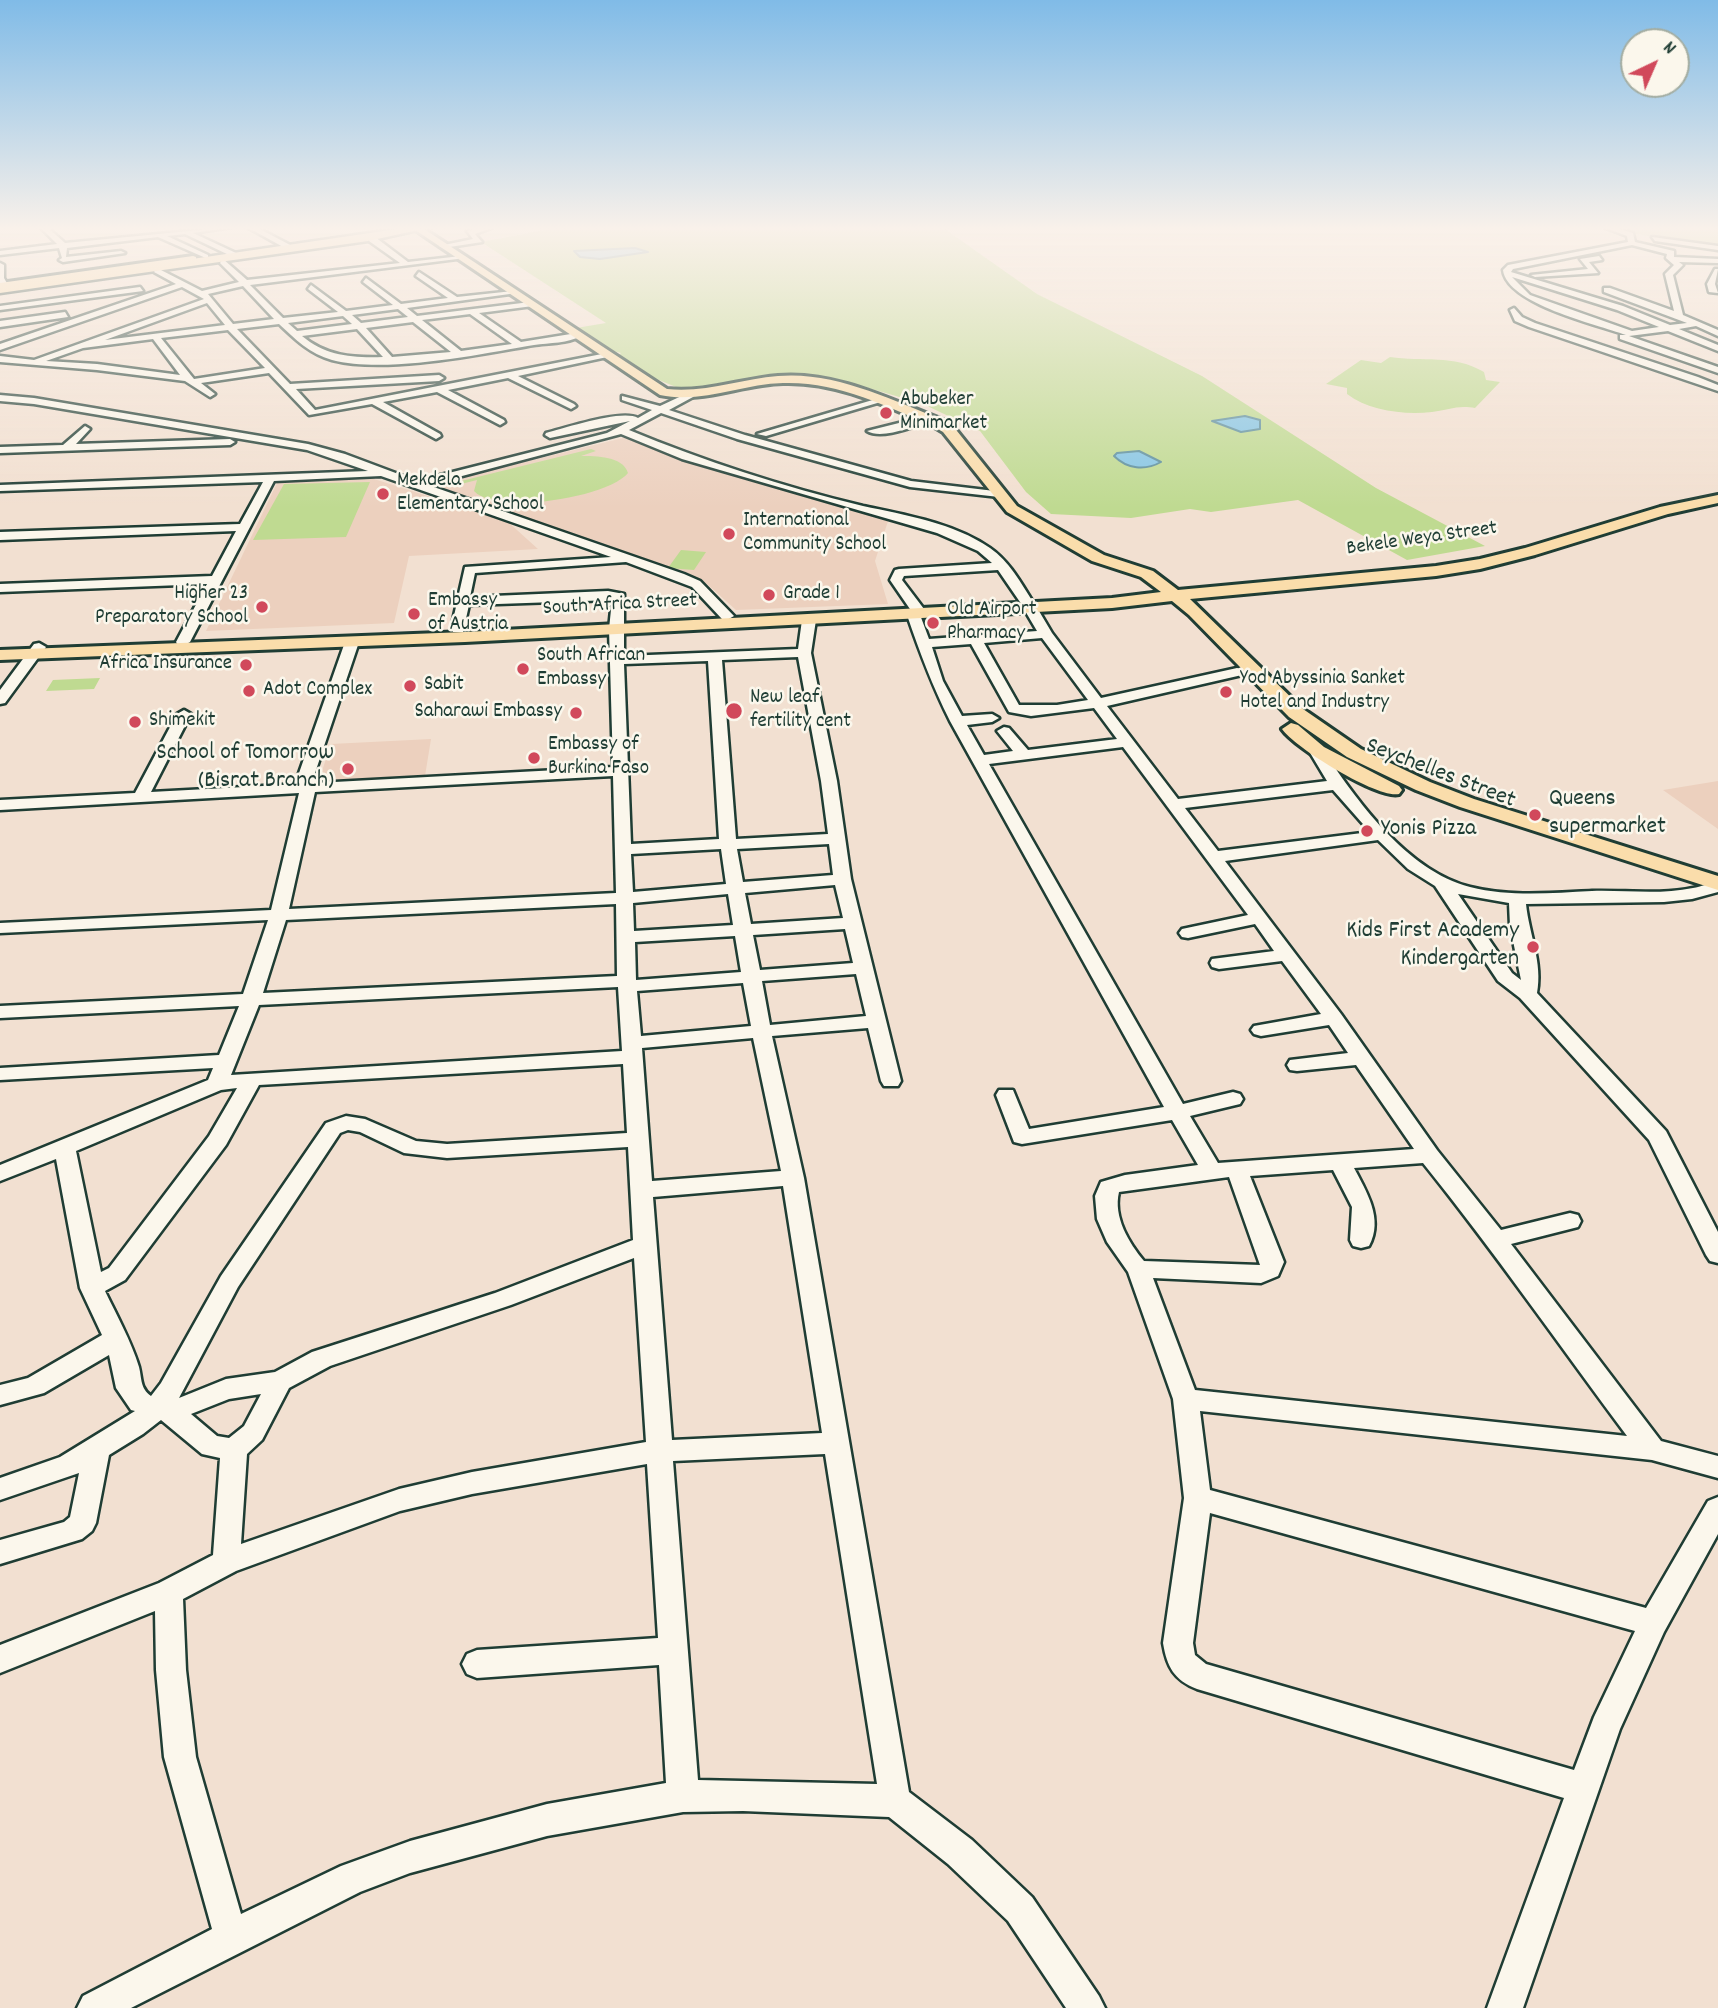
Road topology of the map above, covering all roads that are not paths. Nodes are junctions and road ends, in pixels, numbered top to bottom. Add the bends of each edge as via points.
1 (24, 321) edge
2 (75, 321) edge
3 (143, 321) edge
4 (226, 321) edge
5 (293, 321) edge
6 (353, 321) edge
7 (401, 321) edge
8 (417, 321) edge
9 (483, 321) edge
10 (555, 321) edge
11 (1523, 321) edge
12 (1588, 321) edge
13 (1654, 321) edge
14 (1689, 321) edge
15 (283, 322) junction
16 (0, 324) edge
17 (1695, 324) junction
18 (358, 326) junction
19 (1669, 326) junction
20 (232, 328) junction
21 (1718, 333) edge
22 (298, 334) junction
23 (577, 335) junction
24 (1626, 335) junction
25 (156, 338) junction
26 (1585, 344) junction
27 (518, 345) junction
28 (77, 346) junction
29 (0, 347) edge
30 (1718, 351) edge
31 (527, 352) dead end
32 (458, 353) junction
33 (607, 356) junction
34 (0, 359) edge
35 (537, 359) dead end
36 (1689, 360) junction
37 (388, 361) junction
38 (32, 363) junction
39 (546, 367) junction
40 (271, 370) junction
41 (1718, 370) edge
42 (1677, 372) junction
43 (509, 375) junction
44 (190, 380) junction
45 (484, 380) junction
46 (286, 387) junction
47 (1718, 388) edge
48 (439, 389) junction
49 (210, 394) dead end
50 (690, 395) junction
51 (625, 398) dead end
52 (2, 400) edge
53 (375, 401) junction
54 (879, 401) junction
55 (571, 406) dead end
56 (662, 410) junction
57 (644, 419) junction
58 (927, 419) junction
59 (500, 422) dead end
60 (85, 429) dead end
61 (620, 430) junction
62 (872, 431) dead end
63 (762, 434) dead end
64 (550, 435) dead end
65 (436, 436) dead end
66 (269, 440) junction
67 (66, 448) junction
68 (0, 450) edge
69 (385, 474) junction
70 (270, 478) junction
71 (416, 485) junction
72 (0, 488) edge
73 (1718, 491) edge
74 (999, 494) junction
75 (901, 499) junction
76 (1718, 499) edge
77 (243, 527) junction
78 (0, 536) edge
79 (630, 560) junction
80 (1001, 566) junction
81 (217, 580) junction
82 (0, 588) edge
83 (1162, 594) junction
84 (464, 601) junction
85 (1029, 605) junction
86 (916, 612) junction
87 (727, 616) junction
88 (809, 620) junction
89 (616, 625) junction
90 (458, 629) junction
91 (1046, 634) junction
92 (975, 640) junction
93 (183, 642) junction
94 (352, 642) junction
95 (923, 644) junction
96 (0, 649) edge
97 (36, 650) junction
98 (804, 653) junction
99 (0, 655) edge
100 (715, 657) junction
101 (617, 660) junction
102 (1237, 671) junction
103 (0, 700) edge
104 (1098, 702) junction
105 (184, 713) dead end
106 (992, 718) dead end
107 (957, 721) junction
108 (1004, 731) dead end
109 (1127, 742) junction
110 (1317, 751) junction
111 (1024, 755) junction
112 (980, 760) junction
113 (621, 771) junction
114 (1336, 785) junction
115 (308, 789) junction
116 (140, 798) junction
117 (1177, 804) junction
118 (0, 805) edge
119 (1382, 835) junction
120 (838, 839) junction
121 (728, 844) junction
122 (623, 849) junction
123 (1214, 857) junction
124 (842, 879) junction
125 (1442, 884) junction
126 (736, 888) junction
127 (1715, 888) edge
128 (625, 898) junction
129 (1517, 898) junction
130 (279, 915) junction
131 (1259, 918) junction
132 (853, 923) junction
133 (0, 928) edge
134 (743, 929) junction
135 (1188, 933) dead end
136 (625, 937) junction
137 (1286, 955) junction
138 (1219, 963) dead end
139 (864, 968) junction
140 (752, 976) junction
141 (627, 984) junction
142 (1527, 994) junction
143 (251, 1000) junction
144 (0, 1012) edge
145 (1334, 1018) junction
146 (878, 1021) junction
147 (761, 1030) junction
148 (1261, 1030) dead end
149 (632, 1050) junction
150 (1362, 1058) junction
151 (225, 1060) junction
152 (1297, 1065) dead end
153 (0, 1074) edge
154 (252, 1079) junction
155 (891, 1081) dead end
156 (217, 1084) junction
157 (1006, 1095) dead end
158 (1233, 1099) dead end
159 (1177, 1112) junction
160 (638, 1139) junction
161 (65, 1147) junction
162 (1429, 1155) junction
163 (1339, 1161) junction
164 (1224, 1170) junction
165 (0, 1173) edge
166 (793, 1178) junction
167 (641, 1190) junction
168 (1570, 1221) dead end
169 (1711, 1229) edge
170 (1496, 1239) junction
171 (1361, 1240) dead end
172 (645, 1245) junction
173 (1718, 1255) edge
174 (1138, 1269) junction
175 (92, 1288) junction
176 (116, 1339) junction
177 (279, 1381) junction
178 (0, 1395) edge
179 (1186, 1399) junction
180 (163, 1411) junction
181 (836, 1443) junction
182 (97, 1447) junction
183 (234, 1449) junction
184 (1652, 1449) junction
185 (659, 1451) junction
186 (1718, 1467) edge
187 (0, 1489) edge
188 (1198, 1497) junction
189 (1718, 1509) edge
190 (0, 1552) edge
191 (226, 1562) junction
192 (169, 1592) junction
193 (1653, 1623) junction
194 (673, 1651) junction
195 (0, 1659) edge
196 (477, 1664) dead end
197 (1584, 1788) junction
198 (683, 1796) junction
199 (895, 1801) junction
200 (231, 1937) junction
201 (95, 2008) edge
202 (1087, 2008) edge
203 (1505, 2008) edge

1 - 16 street
2 - 29 street
3 - 28 street
4 - 20 street
5 - 15 street
6 - 18 street
7 - 18 street
8 - 32 street
9 - 27 street
10 - 23 main road
11 - 26 street
12 - 24 street
13 - 19 street
14 - 17 street
15 - 20 street
15 - 22 street
17 - 19 street
17 - 21 street
18 - 22 street
18 - 37 street via 386,352
19 - 24 street
19 - 30 street
20 - 25 street
20 - 40 street
22 - 37 street via 325,355
23 - 27 street
23 - 33 main road
24 - 26 street
24 - 36 street
25 - 28 street
25 - 44 street
26 - 42 street
27 - 31 street
27 - 32 street
28 - 38 street
30 - 36 street
32 - 37 street
33 - 39 street
33 - 50 main road via 657,389
34 - 38 street
35 - 39 street
36 - 41 street
36 - 42 street via 1675,363
38 - 44 street
39 - 43 street
40 - 44 street
40 - 46 street
42 - 47 street
43 - 45 street
43 - 55 street
44 - 49 street
45 - 46 street via 460,376
45 - 48 street
46 - 53 street via 313,413
48 - 53 street
48 - 59 street
50 - 54 main road via 795,379 834,385
50 - 56 street
51 - 56 street
52 - 66 street
53 - 65 street
54 - 58 main road
54 - 63 street
56 - 57 street
56 - 75 street
57 - 61 street
57 - 64 street via 613,420
58 - 62 street
58 - 74 main road via 948,429
60 - 67 street
61 - 71 street
61 - 75 street via 686,457 863,509
66 - 67 street
66 - 69 street via 341,456
67 - 68 street
69 - 70 street
69 - 71 street
70 - 72 street
70 - 77 street
71 - 79 street
73 - 83 main road, Bekele Weya Street via 1481,555
74 - 75 street
74 - 83 main road via 1012,509 1059,538
75 - 80 street via 983,548
76 - 83 main road via 1480,564
77 - 78 street
77 - 81 street
79 - 84 street via 475,568 467,574
79 - 87 street via 696,584
80 - 85 street
80 - 86 street via 900,573 897,580
81 - 82 street
81 - 93 street
83 - 85 main road, South Africa Street
83 - 102 main road, Seychelles Street
83 - 127 main road, Seychelles Street via 1296,713 1354,753 1467,803
84 - 89 street via 608,595 619,597
84 - 90 street
85 - 86 main road, South Africa Street
85 - 91 street
86 - 87 main road, South Africa Street
86 - 88 main road, South Africa Street
86 - 95 street
87 - 89 main road, South Africa Street
88 - 89 main road, South Africa Street
88 - 98 street
89 - 90 main road, South Africa Street
89 - 94 main road, South Africa Street
89 - 101 street
90 - 93 main road, South Africa Street
91 - 92 street
91 - 104 street
92 - 95 street
92 - 104 street via 1014,709 1028,712
93 - 97 main road, South Africa Street
94 - 97 main road, South Africa Street
94 - 115 street via 307,773
95 - 107 street
96 - 97 main road, South Africa Street
97 - 99 main road, South Africa Street
97 - 103 street
98 - 100 street
98 - 120 street
100 - 101 street
100 - 121 street
101 - 113 street
102 - 104 street
102 - 110 main road, Seychelles Street
104 - 109 street
105 - 116 street
106 - 107 street
107 - 112 street
108 - 111 street
109 - 111 street
109 - 117 street
110 - 114 street
110 - 127 main road, Seychelles Street via 1412,797
111 - 112 street
112 - 159 street
113 - 115 street
113 - 122 street
114 - 117 street
114 - 119 street
115 - 116 street
115 - 130 street
116 - 118 street
117 - 123 street
119 - 123 street
119 - 125 street
120 - 121 street
120 - 124 street
121 - 122 street
121 - 126 street
122 - 128 street
123 - 131 street
124 - 126 street
124 - 132 street
125 - 129 street
125 - 142 street via 1505,976
126 - 128 street
126 - 134 street
127 - 129 street via 1688,895
128 - 130 street
128 - 136 street
129 - 142 street via 1531,975
130 - 133 street
130 - 143 street
131 - 135 street
131 - 137 street
132 - 134 street
132 - 139 street
134 - 136 street
134 - 140 street
136 - 141 street
137 - 138 street
137 - 145 street
139 - 140 street
139 - 146 street
140 - 141 street
140 - 147 street
141 - 143 street
141 - 149 street
142 - 169 street via 1658,1136
143 - 144 street
143 - 151 street
145 - 148 street
145 - 150 street
146 - 147 street
146 - 155 street
147 - 149 street
147 - 166 street
149 - 154 street
149 - 160 street
150 - 152 street
150 - 162 street
151 - 153 street
151 - 156 street
154 - 156 street
154 - 175 street via 218,1140 117,1273
156 - 161 street
157 - 159 street via 1022,1137
158 - 159 street
159 - 164 street
160 - 167 street
160 - 180 street via 412,1149 365,1126 333,1128 229,1282
161 - 165 street
161 - 175 street
162 - 163 street
162 - 170 street
163 - 164 street
163 - 171 street via 1363,1207
164 - 174 street via 1108,1187 1110,1222 1125,1255
164 - 174 street via 1272,1262 1270,1270 1261,1274
166 - 167 street
166 - 181 street
167 - 172 street
168 - 170 street
169 - 173 street
170 - 184 street
172 - 177 street via 503,1299 321,1359
172 - 185 street
174 - 179 street
175 - 176 street
176 - 178 street via 35,1386
176 - 180 street via 129,1388 140,1403
177 - 180 street via 226,1389
177 - 183 street via 253,1433
179 - 184 street
179 - 188 street
180 - 182 street
180 - 183 street via 211,1446
181 - 185 street
181 - 199 street
182 - 187 street via 69,1465
182 - 190 street via 79,1527
183 - 191 street
184 - 186 street
185 - 191 street via 400,1500
185 - 194 street
188 - 193 street
188 - 197 street via 1178,1643 1181,1662 1197,1675
189 - 193 street
191 - 192 street
192 - 195 street
192 - 200 street via 180,1757
193 - 197 street via 1605,1727
194 - 196 street
194 - 198 street
197 - 203 street
198 - 199 street
198 - 200 street via 547,1820 410,1857 353,1878
199 - 202 street via 960,1852 1020,1909
200 - 201 street

